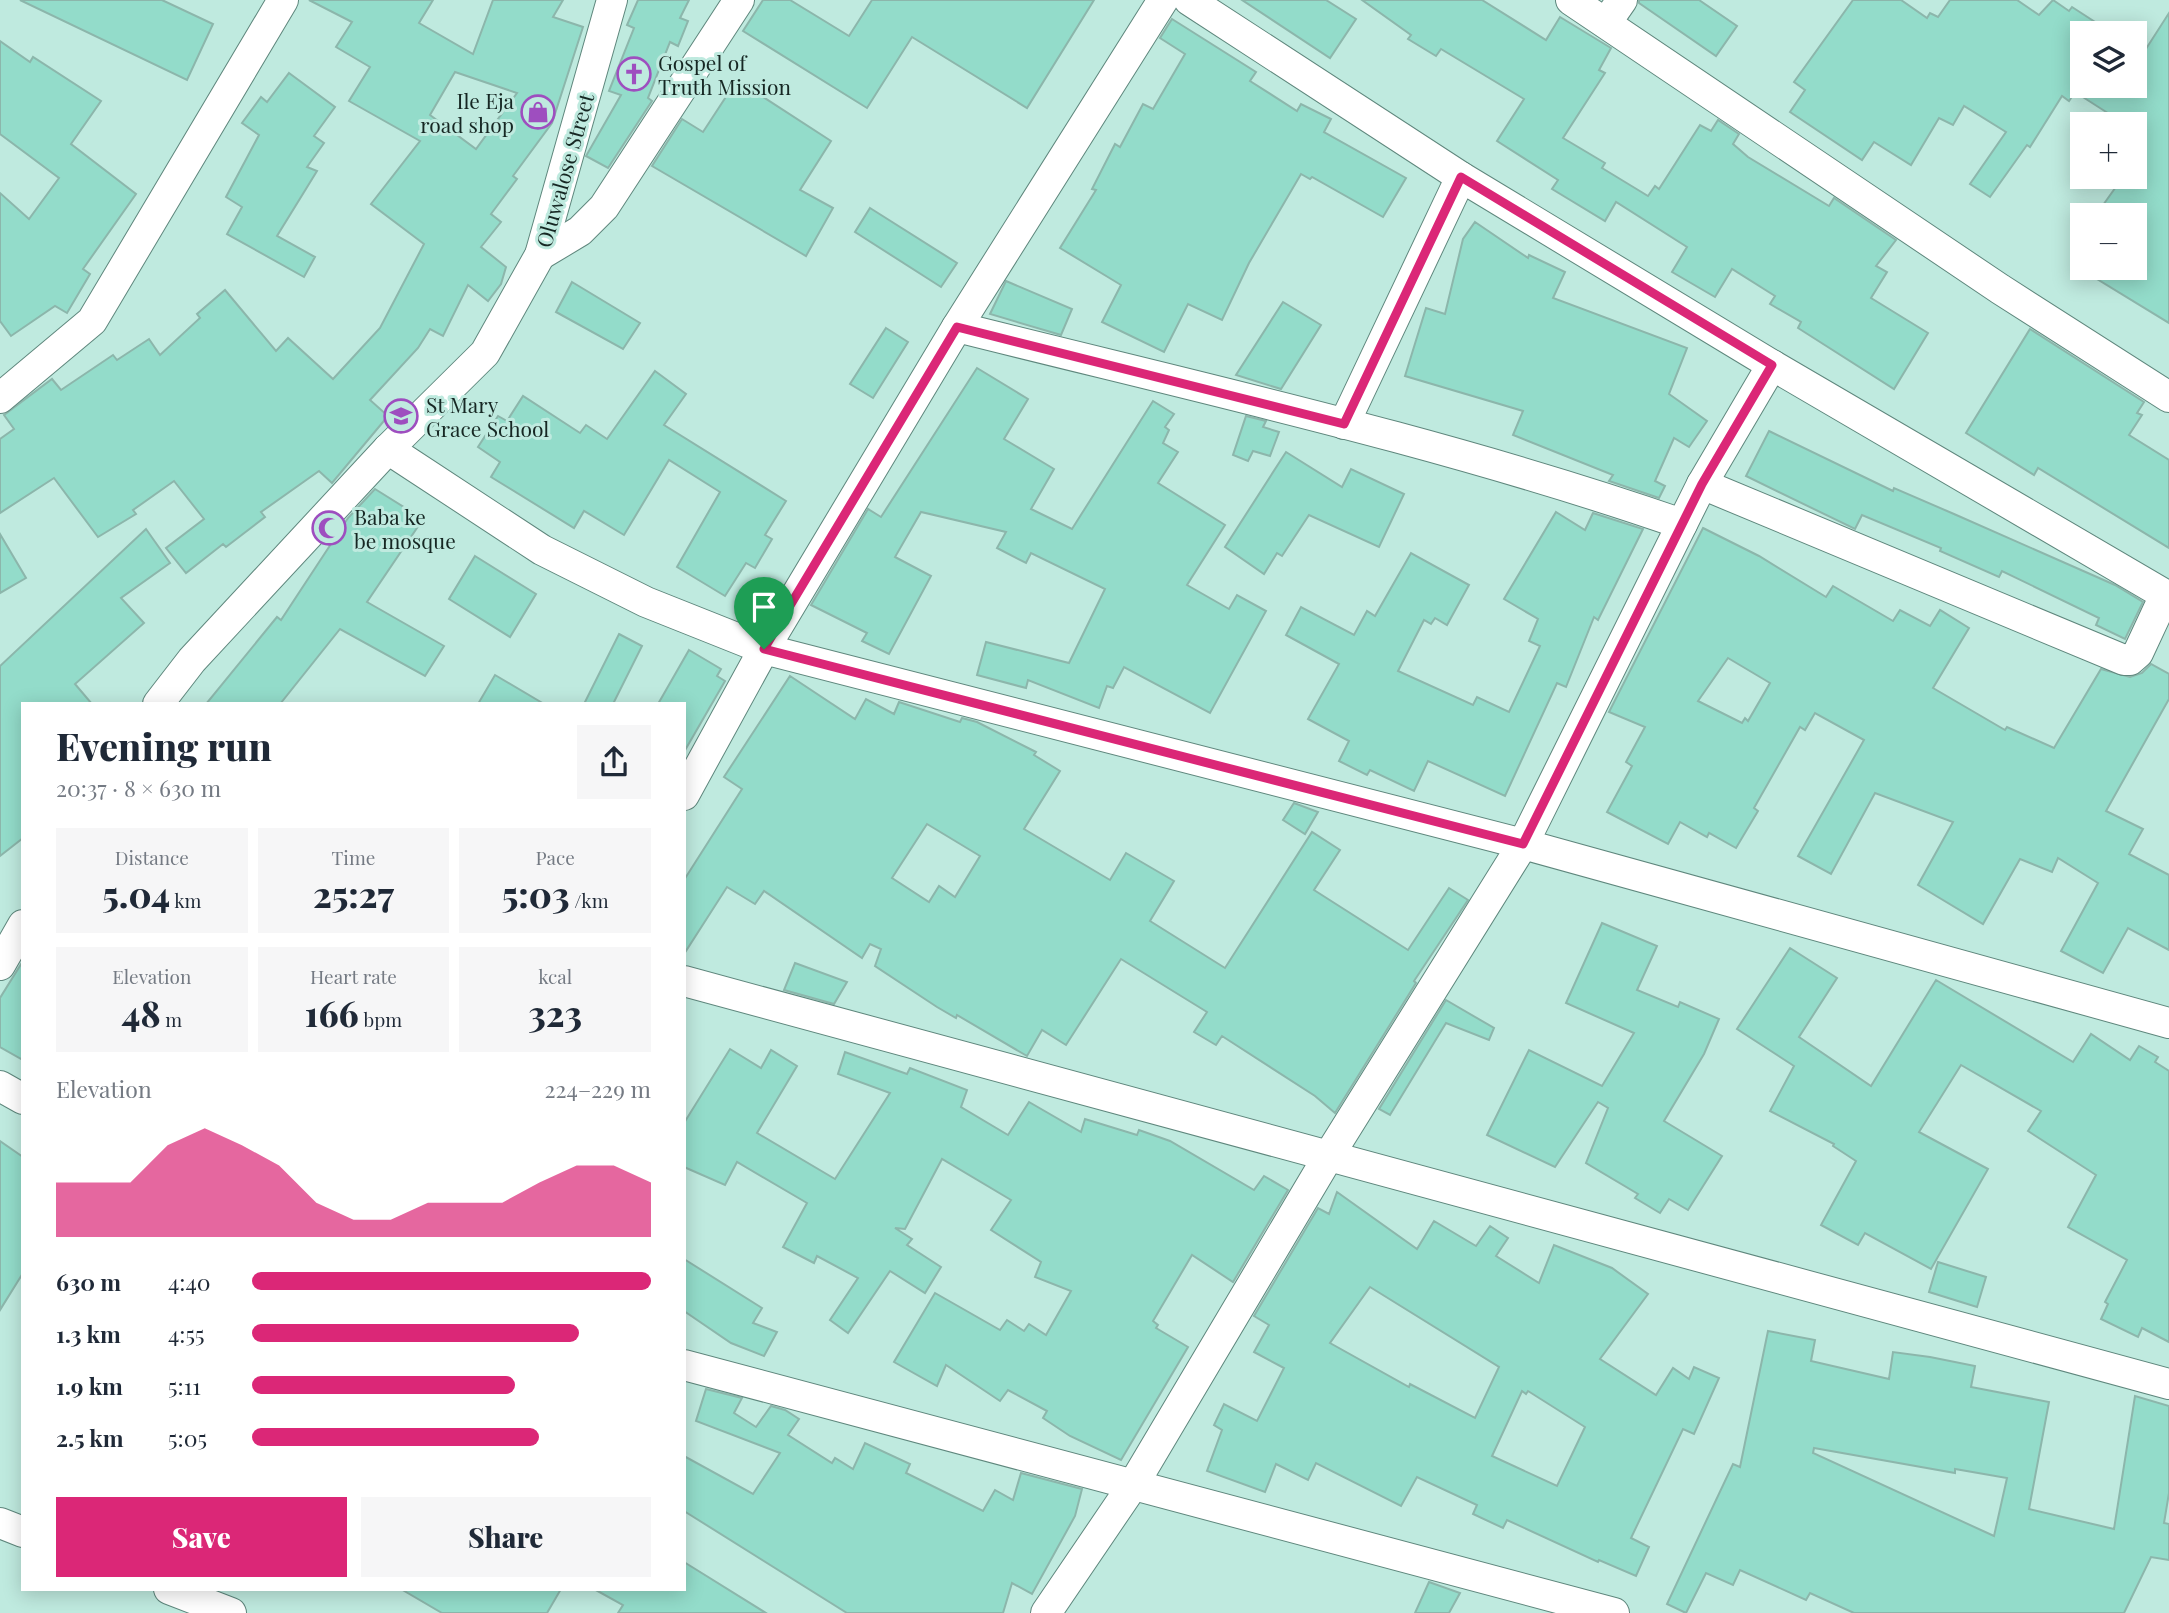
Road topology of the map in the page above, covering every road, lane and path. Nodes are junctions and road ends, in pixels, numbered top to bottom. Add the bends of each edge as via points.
1 (283, 0) edge
2 (612, 0) edge
3 (738, 0) edge
4 (1163, 0) edge
5 (1189, 0) edge
6 (1571, 0) edge
7 (1614, 12) edge
8 (1461, 177) junction
9 (540, 254) junction
10 (957, 327) junction
11 (1772, 365) junction
12 (1, 395) edge
13 (2169, 397) edge
14 (1344, 424) junction
15 (388, 449) junction
16 (1702, 484) junction
17 (1682, 524) junction
18 (2167, 596) edge
19 (764, 649) junction
20 (160, 702) edge
21 (686, 791) edge
22 (1523, 844) junction
23 (21, 928) edge
24 (0, 965) edge
25 (686, 982) edge
26 (2169, 1023) edge
27 (0, 1086) edge
28 (21, 1098) edge
29 (1328, 1157) junction
30 (686, 1366) edge
31 (2169, 1384) edge
32 (1133, 1485) junction
33 (0, 1523) edge
34 (21, 1531) edge
35 (174, 1591) edge
36 (231, 1613) edge
37 (1046, 1613) edge
38 (1614, 1613) edge

1 - 12 street via 92,321
2 - 9 street, Oluwalose Street
3 - 9 street via 604,207 580,231
4 - 10 street
5 - 8 street
6 - 7 street
7 - 13 street via 2000,289
8 - 11 street
8 - 14 street
9 - 15 street, Oluwalose Street via 485,353
10 - 14 street
10 - 19 street
11 - 16 street
11 - 18 street
14 - 17 street via 1595,494
15 - 19 street via 542,550 646,602
15 - 20 street, Oluwalose Street via 192,660
16 - 17 street
16 - 18 street via 2124,660 2138,653
17 - 22 street
19 - 21 street
19 - 22 street
22 - 26 street
22 - 29 street
23 - 24 street
25 - 29 street
27 - 28 street
29 - 31 street
29 - 32 street
30 - 32 street
32 - 37 street
32 - 38 street
33 - 34 street
35 - 36 street

